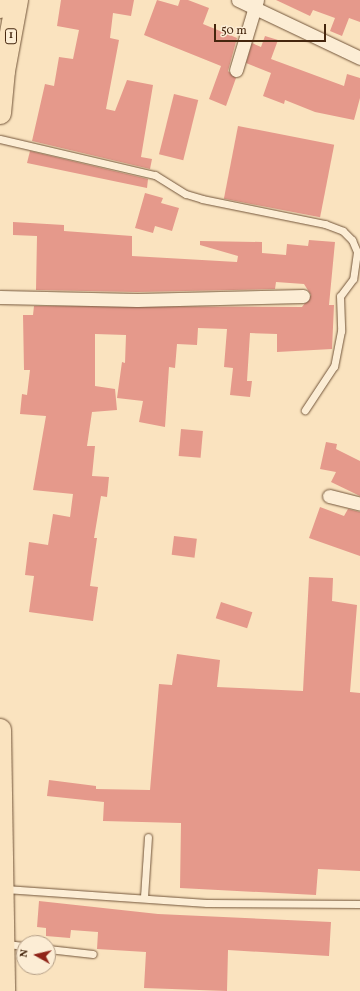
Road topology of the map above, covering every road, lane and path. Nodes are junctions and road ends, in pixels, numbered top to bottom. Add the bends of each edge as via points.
1 (1, 0) edge
2 (17, 0) edge
3 (238, 0) edge
4 (256, 3) edge
5 (0, 7) edge
6 (360, 58) edge
7 (236, 70) dead end
8 (2, 71) edge
9 (0, 113) edge
10 (0, 139) edge
11 (303, 296) dead end
12 (0, 297) edge
13 (305, 410) dead end
14 (329, 496) dead end
15 (360, 504) edge
16 (0, 730) edge
17 (148, 837) dead end
18 (3, 889) junction
19 (144, 897) junction
20 (360, 904) edge
21 (14, 945) edge
22 (56, 950) edge
23 (93, 954) dead end
24 (4, 991) edge

1 - 5 highway
2 - 8 highway, 1
3 - 4 street
4 - 6 street
4 - 7 street
8 - 9 highway, 1
10 - 13 lane via 155,175 186,194 202,199 325,224 343,231 352,240 357,252 353,279 340,296 341,331 334,366
11 - 12 street via 165,300
14 - 15 street
16 - 18 highway
17 - 19 lane
18 - 19 lane
18 - 21 highway
19 - 20 lane via 207,903
21 - 24 highway
22 - 23 lane

